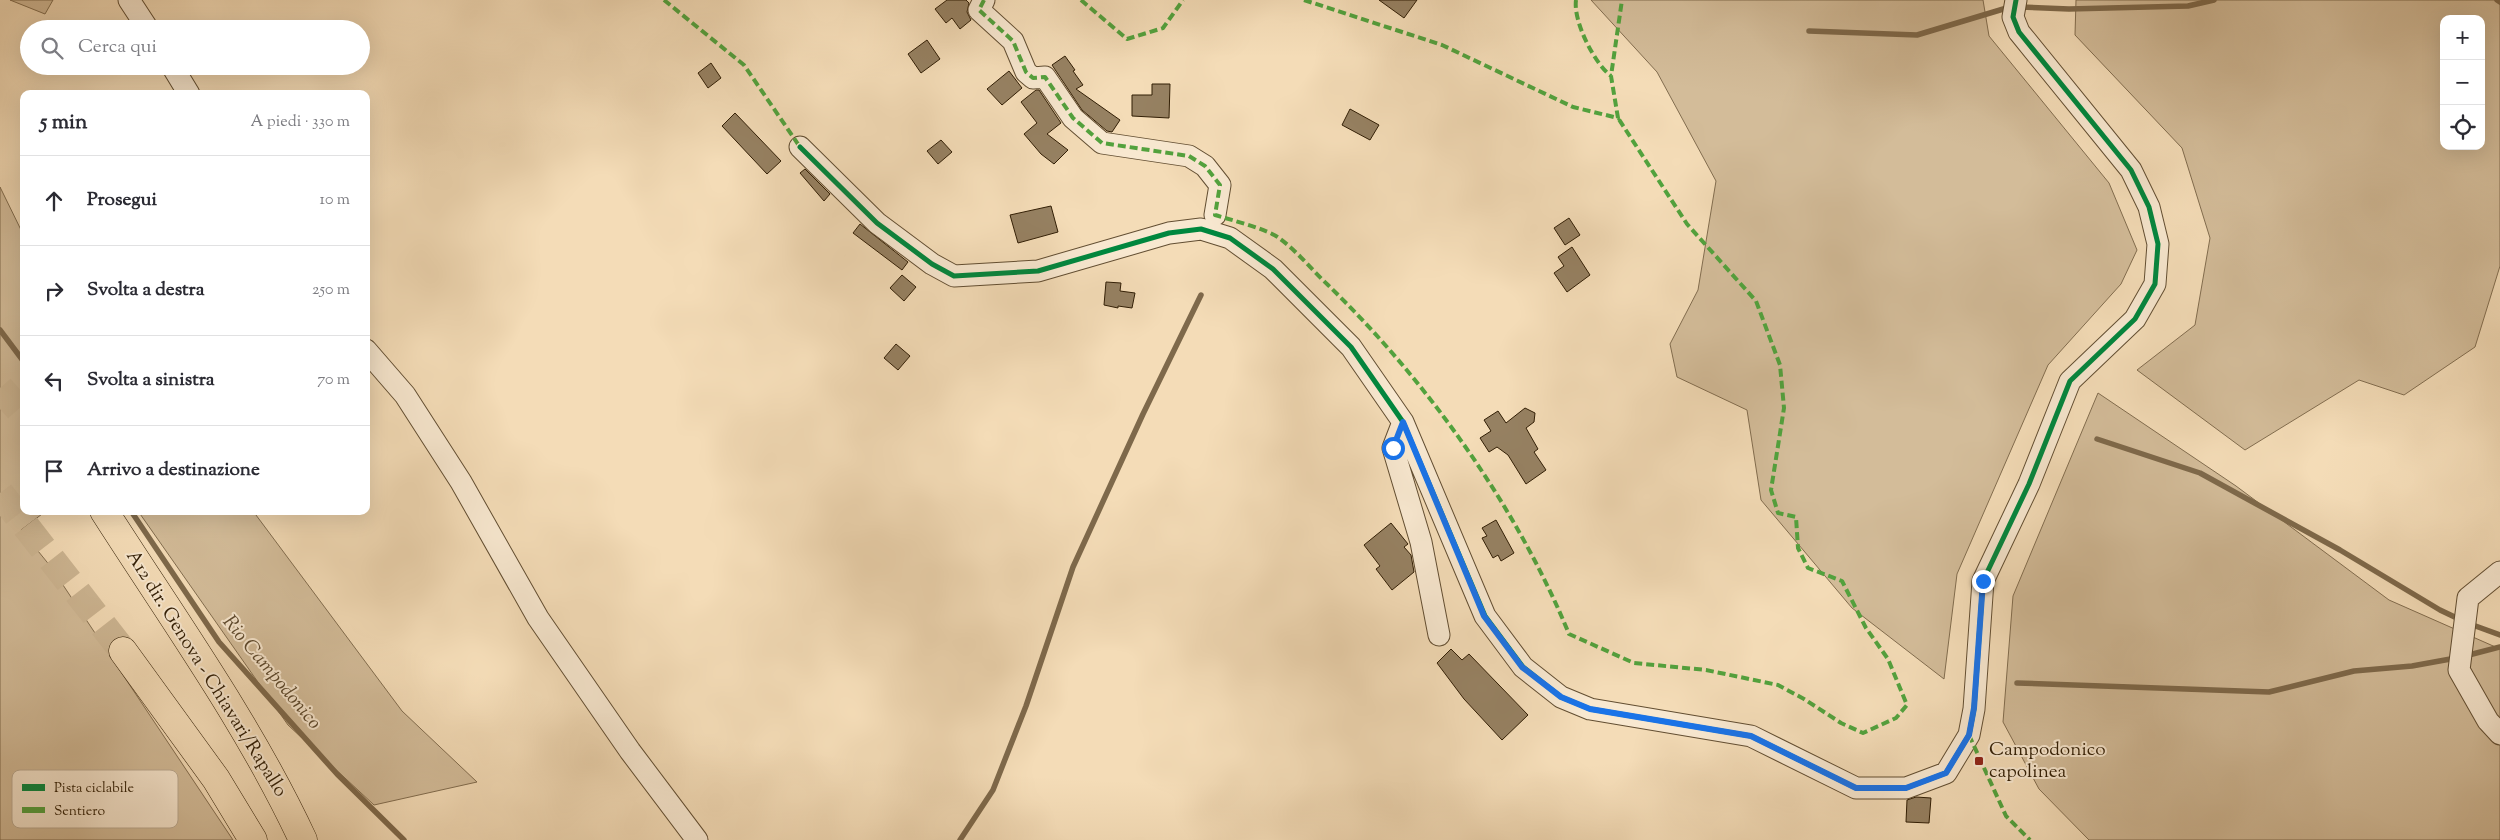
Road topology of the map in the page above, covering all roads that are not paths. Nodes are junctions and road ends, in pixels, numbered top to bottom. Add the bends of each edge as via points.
1 (129, 0) edge
2 (984, 0) edge
3 (2016, 0) edge
4 (142, 20) edge
5 (177, 75) edge
6 (187, 90) edge
7 (800, 147) dead end
8 (1215, 214) dead end
9 (370, 355) edge
10 (1403, 422) junction
11 (107, 515) edge
12 (2500, 572) edge
13 (1439, 635) dead end
14 (123, 651) tunnel mouth
15 (2500, 734) edge
16 (253, 840) edge
17 (303, 840) edge
18 (697, 840) edge

1 - 4 street
2 - 8 street via 979,10 1013,41 1026,72 1033,78 1045,77 1073,118 1102,144 1188,156 1205,166 1220,185
3 - 10 street via 2013,17 2019,32 2131,170 2149,207 2158,244 2155,284 2135,319 2070,381 2030,484 1983,581 1974,708 1969,735 1946,773 1906,788 1856,788 1751,736 1590,709 1561,697 1522,667 1484,616
5 - 6 street
7 - 10 street via 876,223 954,276 1038,271 1169,233 1201,229 1230,238 1273,269 1351,347
9 - 18 street via 405,395 456,474 538,618 630,751
10 - 13 street via 1393,448 1421,542
11 - 17 highway, A12 dir. Genova - Chiavari/Rapallo via 234,713 287,805
12 - 15 street via 2468,598 2459,670 2488,721
14 - 16 highway via 216,779

